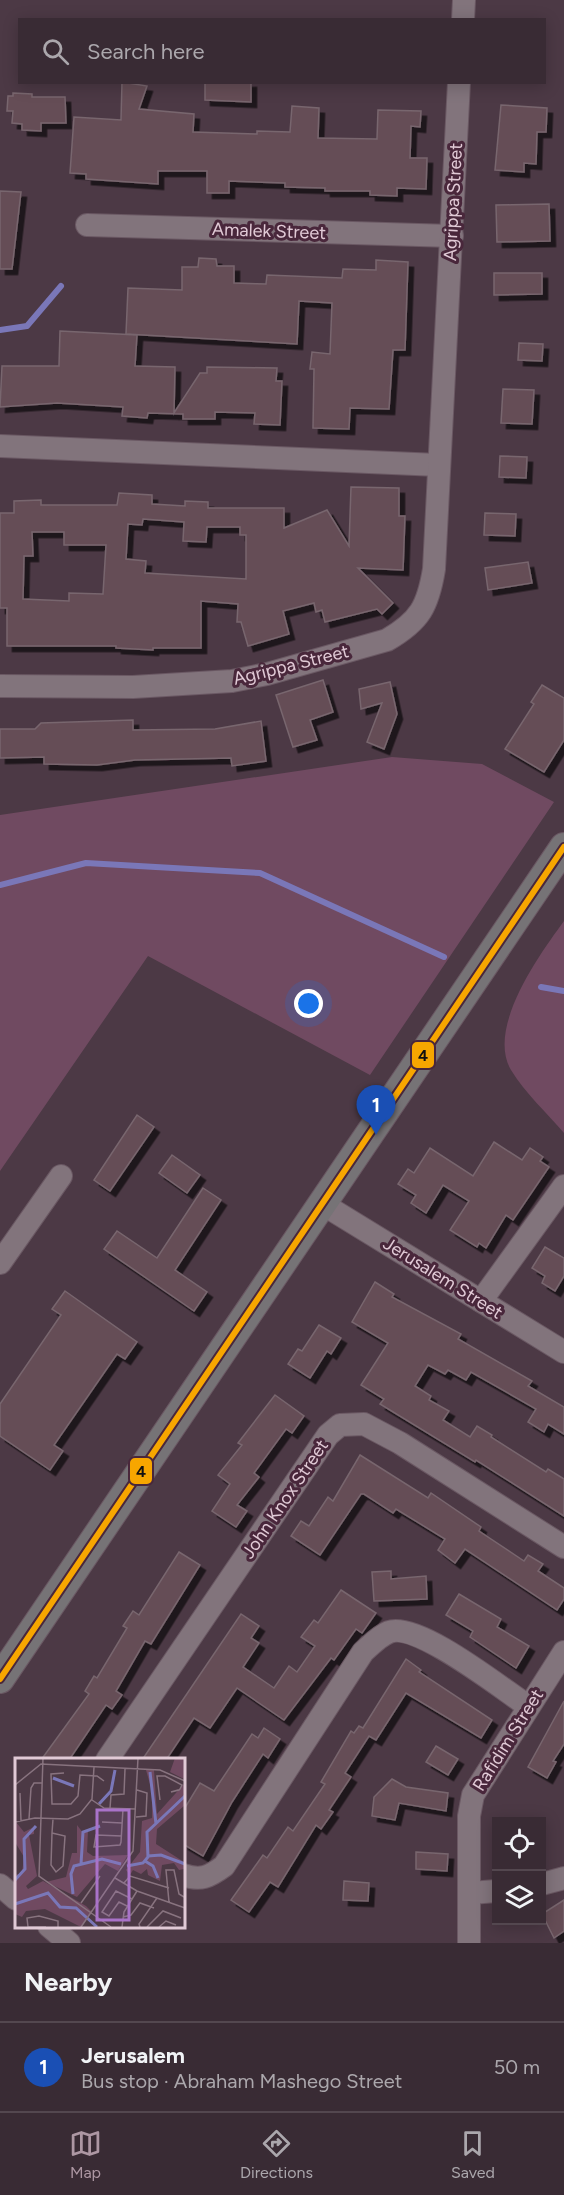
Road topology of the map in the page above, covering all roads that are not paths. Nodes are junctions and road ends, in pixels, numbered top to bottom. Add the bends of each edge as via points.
1 (464, 0) edge
2 (463, 18) edge
3 (459, 84) edge
4 (87, 225) dead end
5 (452, 236) junction
6 (0, 446) edge
7 (438, 465) junction
8 (0, 686) edge
9 (564, 847) edge
10 (61, 1176) dead end
11 (564, 1186) edge
12 (321, 1203) junction
13 (0, 1263) edge
14 (481, 1301) junction
15 (564, 1352) edge
16 (564, 1547) edge
17 (564, 1652) edge
18 (0, 1679) edge
19 (528, 1706) junction
20 (108, 1758) edge
21 (184, 1875) edge
22 (564, 1878) edge
23 (546, 1883) edge
24 (0, 1885) edge
25 (492, 1891) edge
26 (471, 1893) junction
27 (15, 1898) edge
28 (51, 1928) edge
29 (69, 1943) edge
30 (469, 1943) edge

1 - 2 street
3 - 5 street, Agrippa Street
4 - 5 street, Amalek Street
5 - 7 street, Agrippa Street
6 - 7 street
7 - 8 street, Agrippa Street via 430,596 419,615 387,640 232,681 133,687
9 - 12 main road
10 - 13 street
11 - 14 street
12 - 14 street, Jerusalem Street
12 - 18 main road
14 - 15 street, Jerusalem Street
16 - 20 street, John Knox Street via 400,1443 364,1424 340,1425 328,1435
17 - 19 street, Rafidim Street
19 - 21 street via 429,1640 407,1631 391,1631 363,1652 224,1866 200,1880
19 - 26 street, Rafidim Street via 473,1795
22 - 23 street
24 - 27 street
25 - 26 street
26 - 30 street, Rafidim Street
28 - 29 street

